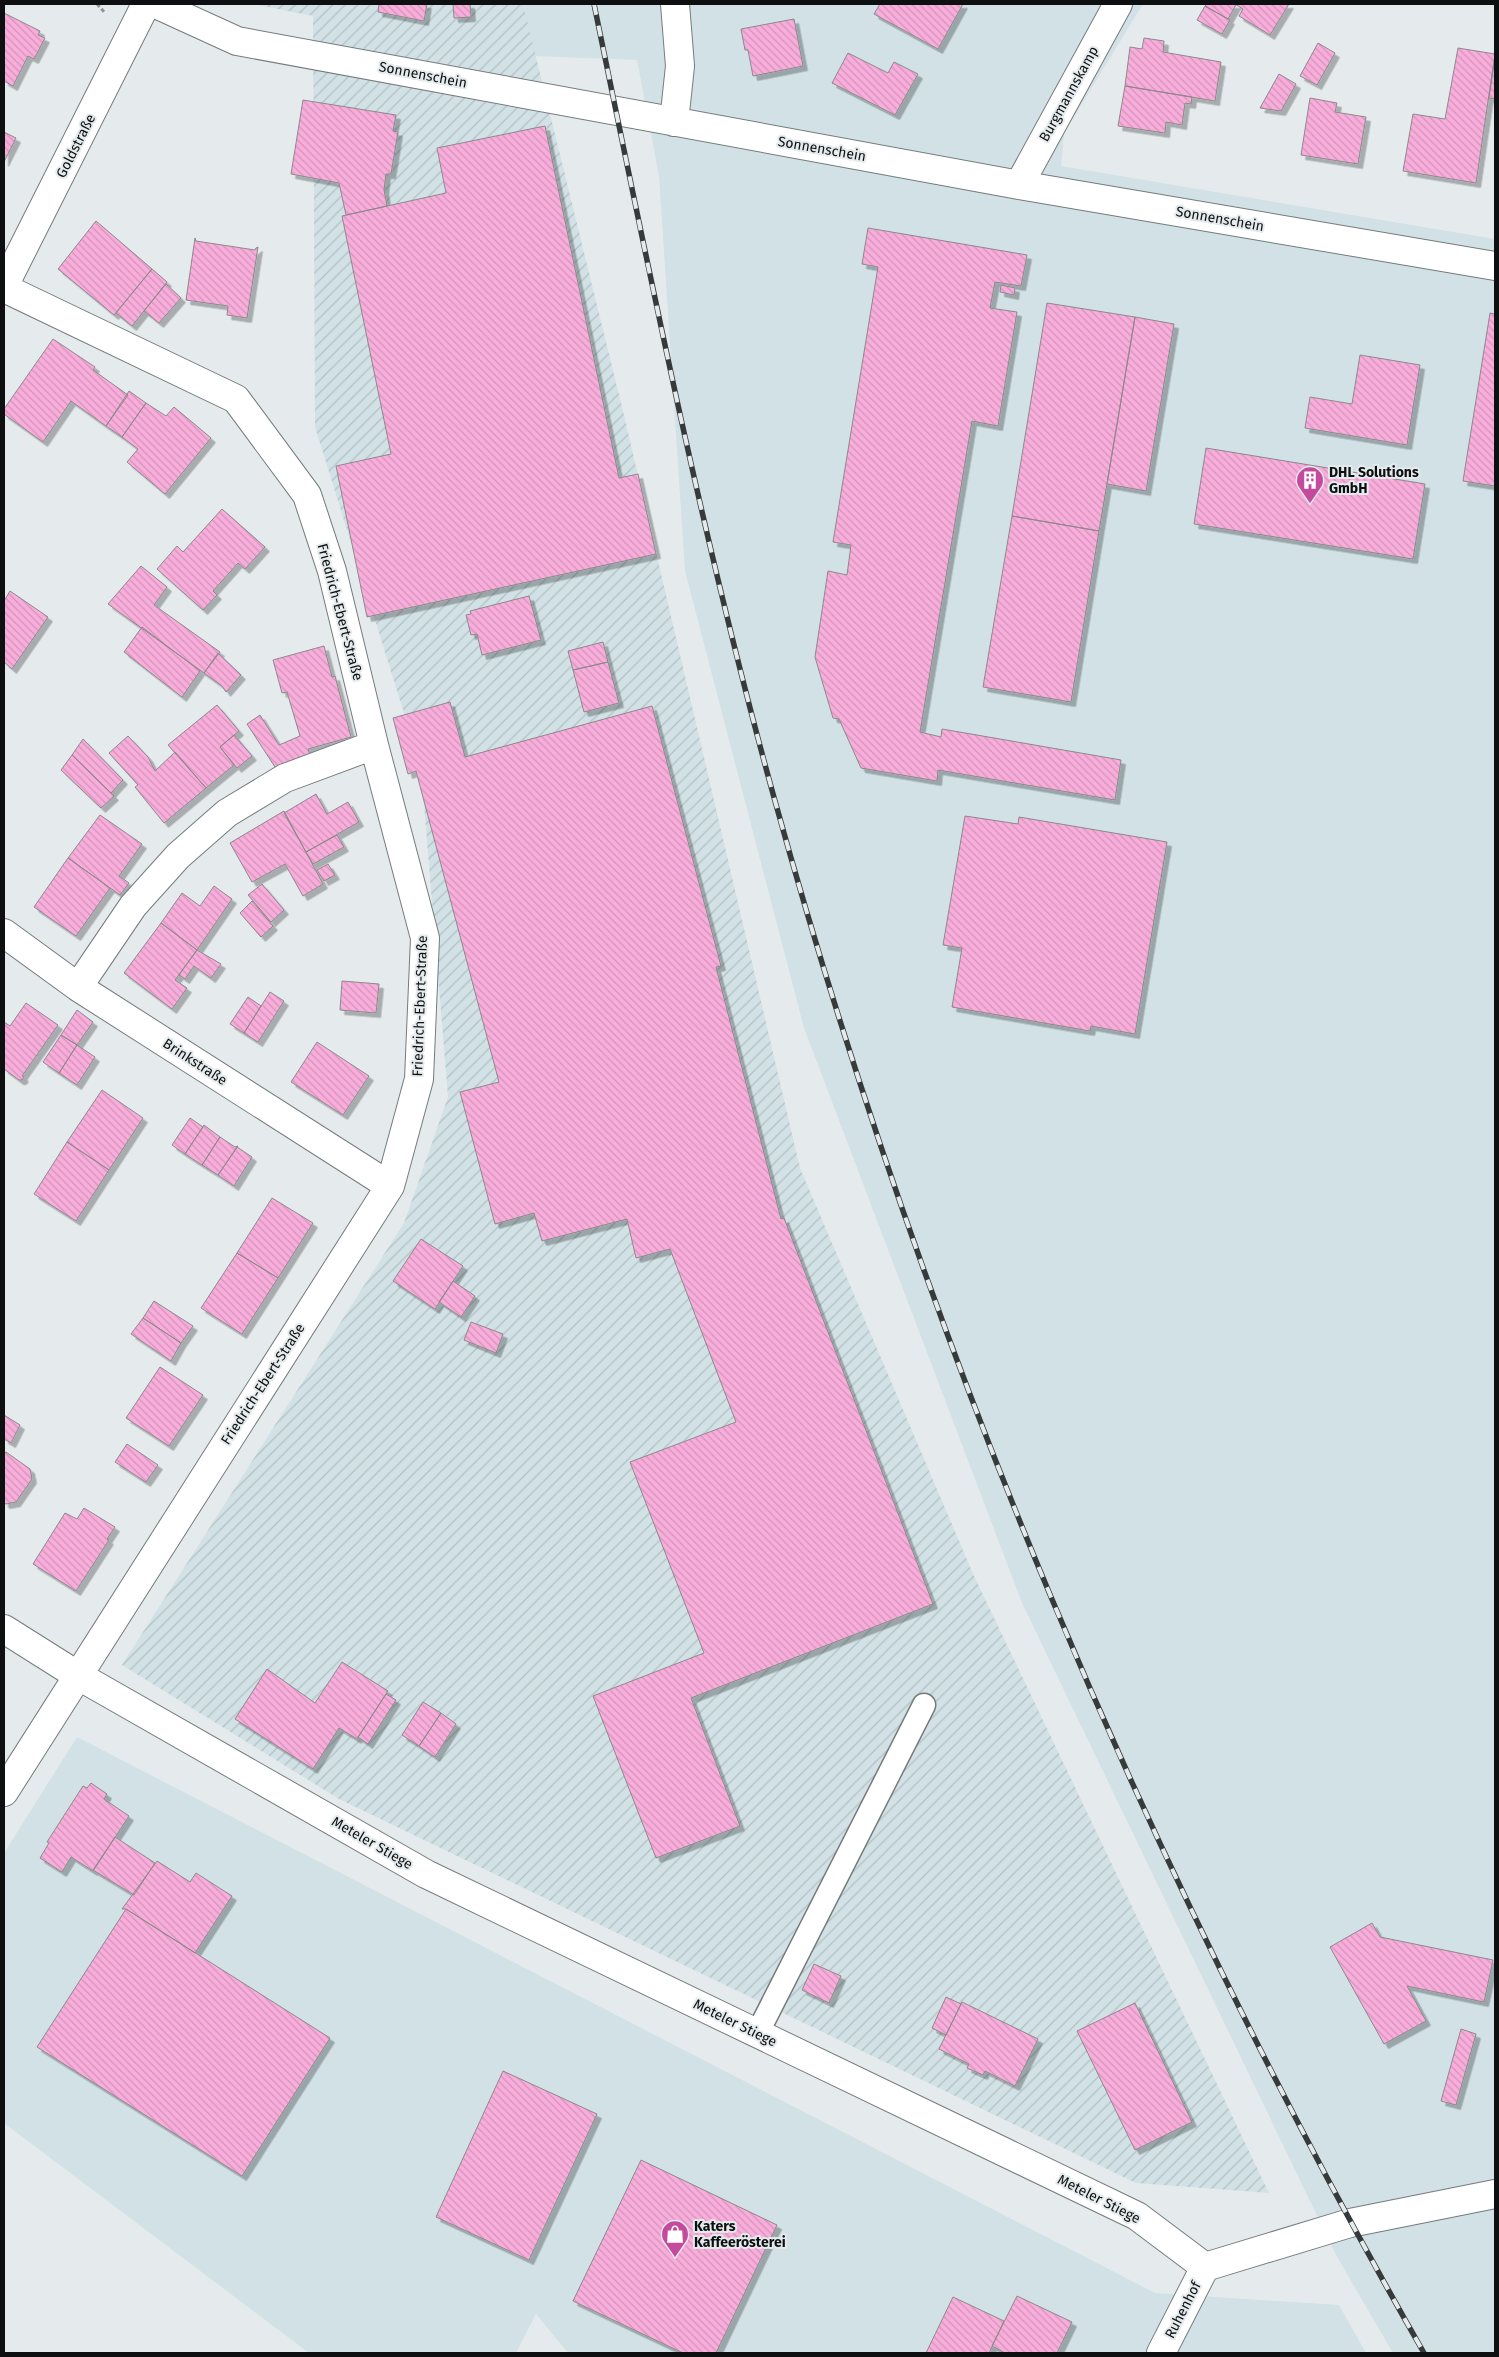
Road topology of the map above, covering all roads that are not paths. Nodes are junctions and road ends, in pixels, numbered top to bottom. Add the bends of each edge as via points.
1 (146, 4) edge
2 (156, 4) edge
3 (675, 4) edge
4 (1118, 4) edge
5 (674, 122) junction
6 (1019, 185) junction
7 (1495, 266) edge
8 (4, 287) edge
9 (374, 745) junction
10 (4, 933) edge
11 (78, 987) junction
12 (390, 1186) junction
13 (4, 1629) edge
14 (77, 1675) junction
15 (924, 1705) dead end
16 (4, 1792) edge
17 (757, 2034) junction
18 (1495, 2194) edge
19 (1205, 2267) junction
20 (1161, 2353) edge

1 - 8 street, Goldstraße
2 - 5 street, Sonnenschein via 237,41
3 - 5 street via 680,66
4 - 6 street, Burgmannskamp
5 - 6 street, Sonnenschein
6 - 7 street, Sonnenschein
8 - 9 street, Friedrich-Ebert-Straße via 236,399 307,495 332,571
9 - 11 street via 285,778 226,814 178,856 133,906
9 - 12 street, Friedrich-Ebert-Straße via 425,938 420,1079
10 - 11 street, Brinkstraße
11 - 12 street, Brinkstraße
12 - 14 street, Friedrich-Ebert-Straße
13 - 14 street, Meteler Stiege
14 - 16 street, Friedrich-Ebert-Straße
14 - 17 street, Meteler Stiege via 426,1874
15 - 17 lane
17 - 19 street, Meteler Stiege via 1137,2216
18 - 19 street via 1350,2222
19 - 20 street, Ruhenhof

